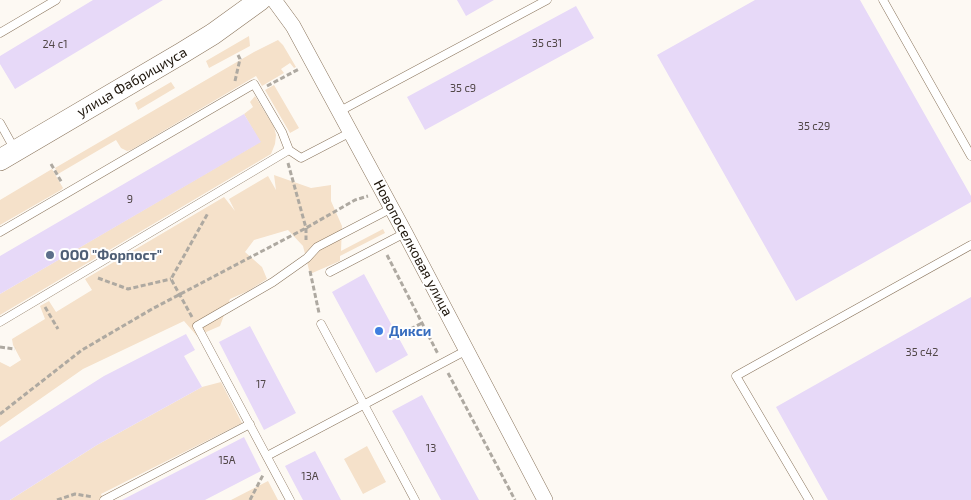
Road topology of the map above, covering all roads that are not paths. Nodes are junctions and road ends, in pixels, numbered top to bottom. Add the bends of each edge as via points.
1 (56, 0) edge
2 (260, 0) edge
3 (274, 0) edge
4 (547, 0) edge
5 (883, 0) edge
6 (0, 33) edge
7 (340, 111) junction
8 (0, 123) edge
9 (351, 132) junction
10 (289, 150) junction
11 (8, 155) edge
12 (971, 156) edge
13 (392, 208) junction
14 (0, 232) edge
15 (405, 232) junction
16 (971, 245) edge
17 (330, 272) dead end
18 (0, 322) edge
19 (321, 324) road end
20 (467, 350) junction
21 (364, 404) junction
22 (250, 424) junction
23 (267, 456) junction
24 (104, 500) edge
25 (290, 500) edge
26 (415, 500) edge
27 (545, 500) edge
28 (809, 500) edge

1 - 6 lane
2 - 11 main road, улица Фабрициуса via 213,34
3 - 7 street, Новопоселковая улица via 293,26
4 - 7 lane
5 - 12 lane
7 - 9 street, Новопоселковая улица
8 - 11 lane
9 - 10 lane via 301,158
9 - 13 street, Новопоселковая улица
10 - 14 lane via 254,84
10 - 18 lane
13 - 15 street, Новопоселковая улица
13 - 22 lane via 317,248 273,282 197,326
15 - 17 lane
15 - 20 street, Новопоселковая улица
16 - 28 lane via 736,376
19 - 21 lane
20 - 21 lane
20 - 27 street, Новопоселковая улица
21 - 23 lane
21 - 26 lane
22 - 23 lane
22 - 24 lane
23 - 25 lane

